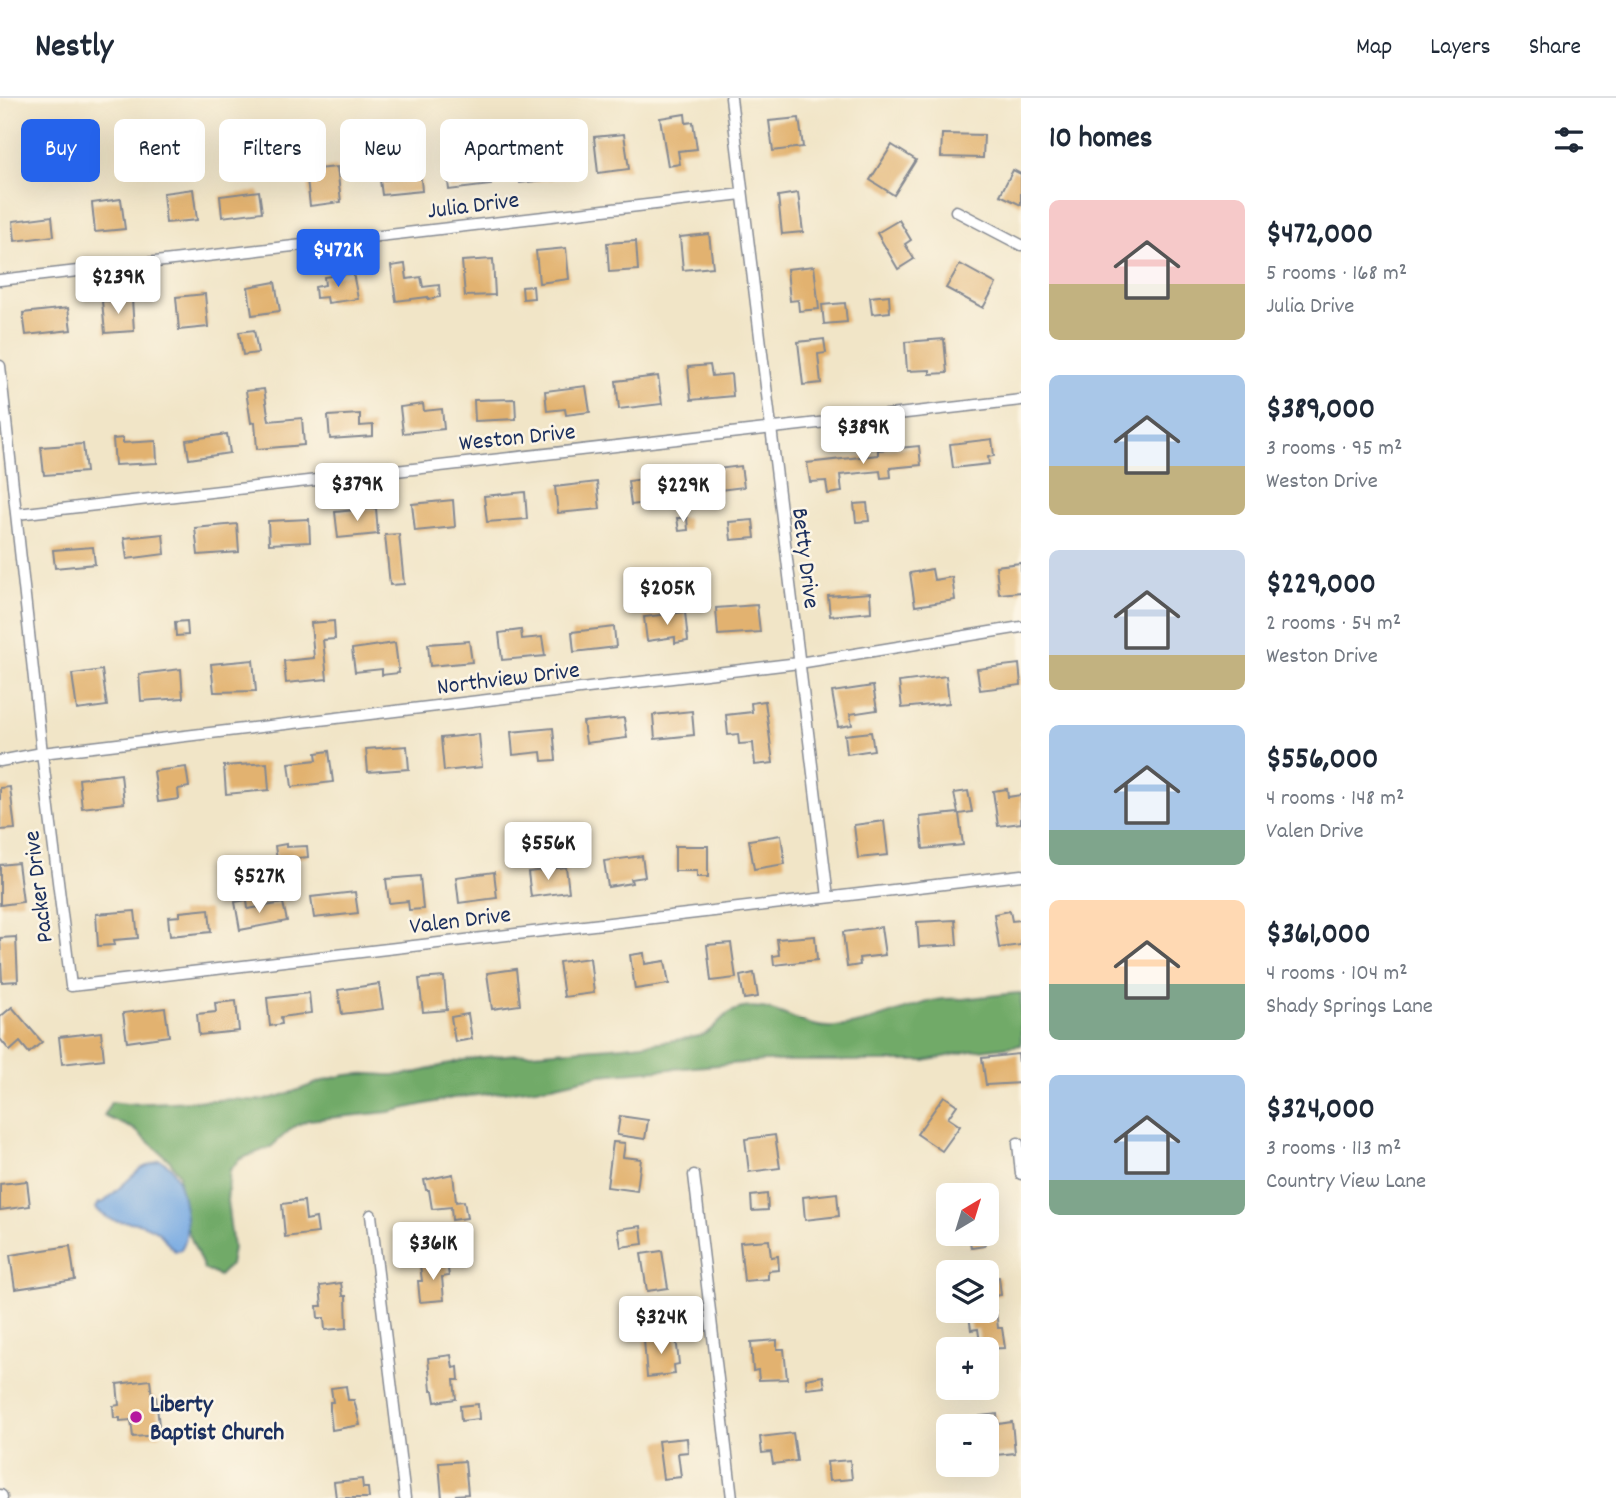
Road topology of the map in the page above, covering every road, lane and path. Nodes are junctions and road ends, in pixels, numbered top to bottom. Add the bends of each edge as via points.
1 (731, 98) edge
2 (742, 194) junction
3 (956, 211) dead end
4 (1021, 246) edge
5 (0, 279) edge
6 (0, 366) edge
7 (1021, 400) edge
8 (770, 428) junction
9 (17, 514) junction
10 (1021, 628) edge
11 (799, 663) junction
12 (42, 753) junction
13 (0, 761) edge
14 (1021, 874) edge
15 (828, 897) junction
16 (71, 986) joint
17 (1017, 1143) dead end
18 (1021, 1174) edge
19 (694, 1175) dead end
20 (371, 1215) dead end
21 (405, 1498) edge
22 (732, 1498) edge

1 - 2 street, Betty Drive
2 - 5 street, Julia Drive
2 - 8 street, Betty Drive
3 - 4 street
6 - 9 street, Packer Drive
7 - 8 street, Weston Drive
8 - 9 street, Weston Drive
8 - 11 street, Betty Drive
9 - 12 street, Packer Drive
10 - 11 street, Northview Drive
11 - 12 street, Northview Drive
11 - 15 street, Betty Drive
12 - 13 street, Northview Drive
12 - 16 street, Packer Drive
14 - 15 street, Valen Drive
15 - 16 street, Valen Drive
17 - 18 street
19 - 22 street
20 - 21 street

